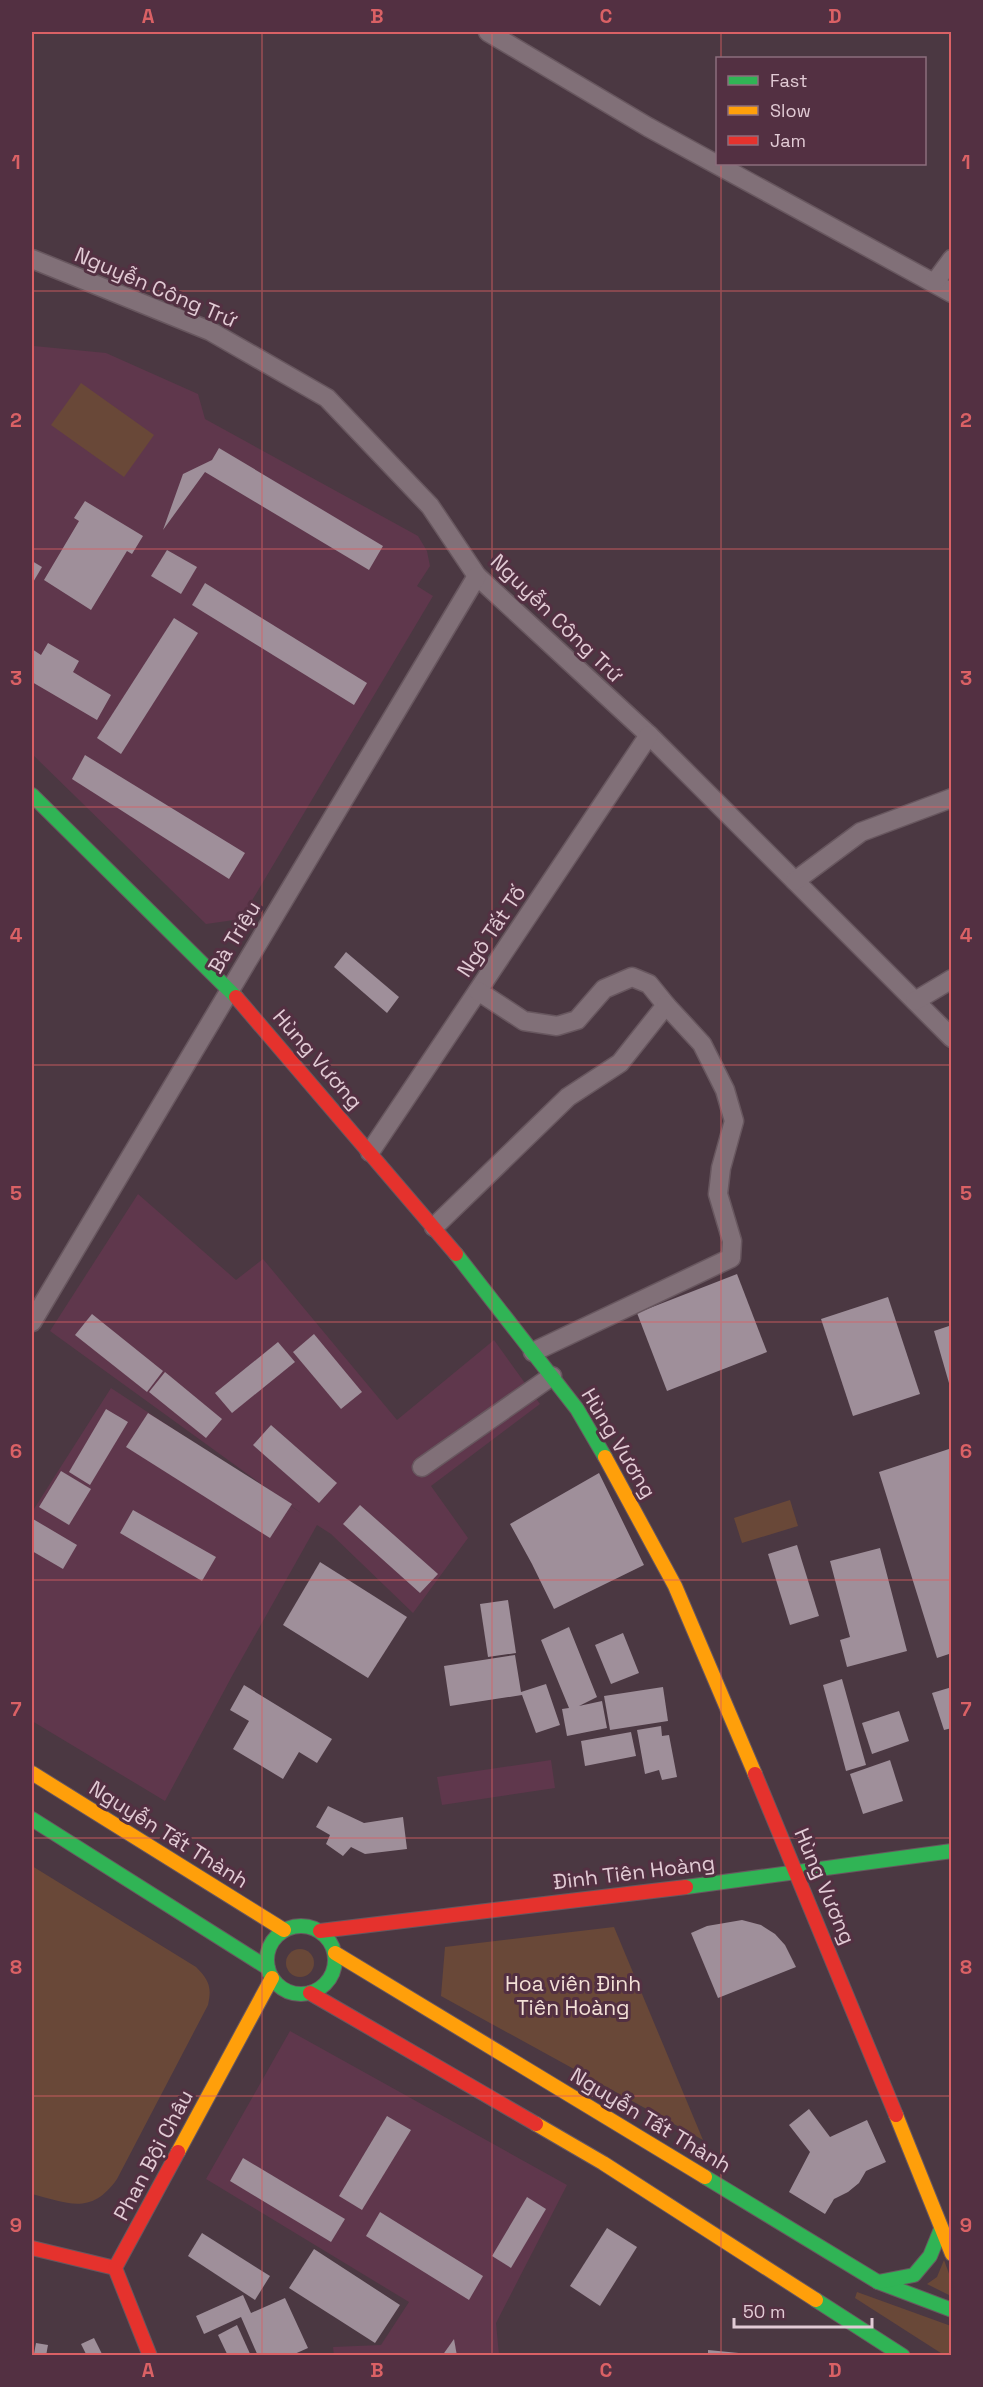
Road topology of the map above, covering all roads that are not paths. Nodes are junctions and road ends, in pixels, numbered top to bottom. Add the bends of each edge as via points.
1 (488, 32) edge
2 (716, 164) edge
3 (718, 165) edge
4 (32, 259) edge
5 (951, 259) edge
6 (935, 282) junction
7 (951, 293) edge
8 (477, 576) junction
9 (649, 735) junction
10 (32, 795) edge
11 (951, 798) edge
12 (795, 881) junction
13 (951, 979) edge
14 (230, 989) junction
15 (478, 991) junction
16 (915, 1001) junction
17 (666, 1005) junction
18 (951, 1038) edge
19 (370, 1152) junction
20 (434, 1227) junction
21 (32, 1322) edge
22 (533, 1352) junction
23 (552, 1376) junction
24 (422, 1467) dead end
25 (32, 1773) edge
26 (32, 1819) edge
27 (951, 1851) edge
28 (798, 1873) junction
29 (284, 1930) junction
30 (320, 1931) junction
31 (334, 1953) junction
32 (270, 1973) junction
33 (310, 1993) junction
34 (941, 2229) junction
35 (32, 2248) edge
36 (951, 2254) edge
37 (115, 2268) junction
38 (878, 2282) junction
39 (951, 2310) edge
40 (875, 2337) junction
41 (150, 2355) edge
42 (890, 2355) edge
43 (903, 2355) edge

1 - 2 street
3 - 6 street
4 - 8 street, Nguyễn Công Trứ via 210,331 327,398 430,506
5 - 6 street
6 - 7 street
8 - 9 street, Nguyễn Công Trứ
8 - 14 street, Bà Triệu
9 - 12 street, Nguyễn Công Trứ
9 - 15 street, Ngô Tất Tố
10 - 14 main road, Hùng Vương
11 - 12 street via 861,832
12 - 16 street, Nguyễn Công Trứ
13 - 16 street
14 - 19 main road, Hùng Vương
14 - 21 street, Bà Triệu
15 - 17 street via 524,1021 557,1026 577,1020 604,989 632,977 649,984
15 - 19 street, Ngô Tất Tố
16 - 18 street, Nguyễn Công Trứ
17 - 20 street via 620,1063 567,1097
17 - 22 street via 702,1044 725,1090 734,1121 718,1194 732,1241 731,1258
19 - 20 main road, Hùng Vương
20 - 22 main road, Hùng Vương
22 - 23 main road, Hùng Vương
23 - 24 street
23 - 28 main road, Hùng Vương via 577,1408 675,1586
25 - 29 main road, Nguyễn Tất Thành
26 - 32 main road
27 - 28 main road, Đinh Tiên Hoàng
28 - 30 main road, Đinh Tiên Hoàng
28 - 34 main road, Hùng Vương
29 - 30 main road via 302,1925
29 - 32 main road via 269,1947
30 - 31 main road
31 - 33 main road via 329,1980
31 - 38 main road, Nguyễn Tất Thành
32 - 33 main road via 280,1987
32 - 37 main road, Phan Bội Châu
33 - 40 main road via 603,2163
34 - 36 main road, Hùng Vương
34 - 38 main road via 930,2256 914,2276
35 - 37 main road
37 - 41 main road
38 - 39 main road, Nguyễn Tất Thành
40 - 42 main road
40 - 43 main road

